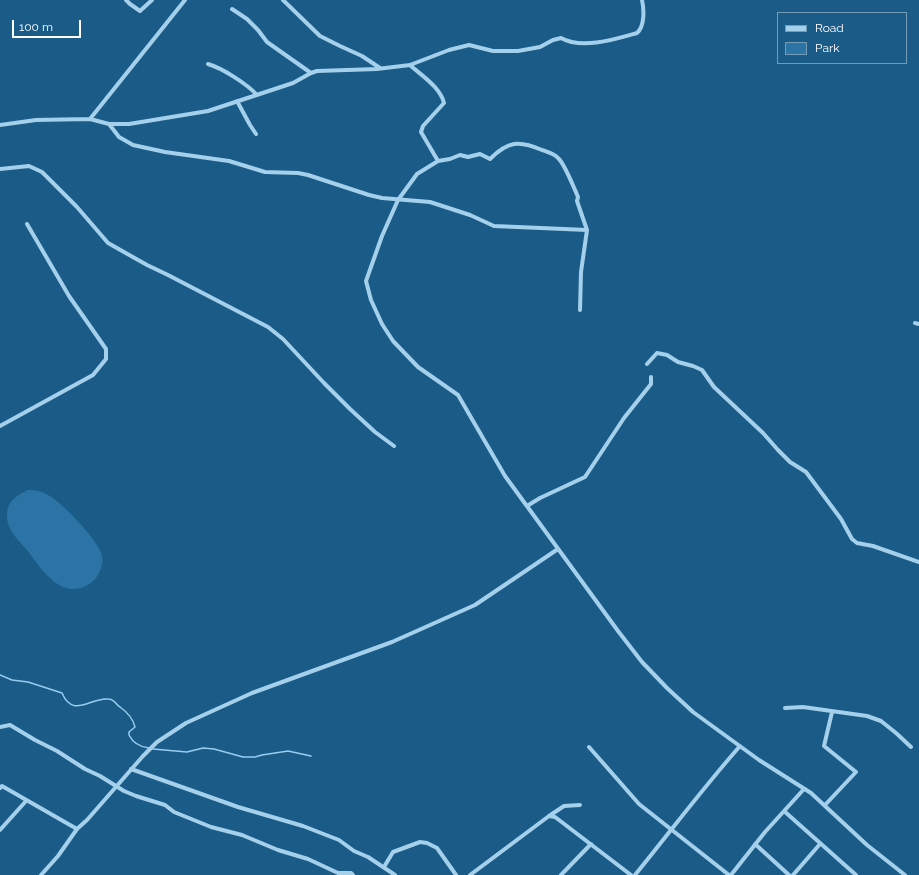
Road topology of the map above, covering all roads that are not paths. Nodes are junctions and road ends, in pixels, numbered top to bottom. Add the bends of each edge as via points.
1 (126, 0) edge
2 (152, 0) edge
3 (185, 0) edge
4 (283, 0) edge
5 (642, 0) edge
6 (232, 9) dead end
7 (208, 64) dead end
8 (410, 65) junction
9 (380, 68) junction
10 (311, 72) junction
11 (257, 95) junction
12 (237, 101) junction
13 (90, 119) junction
14 (109, 124) junction
15 (0, 125) edge
16 (256, 134) dead end
17 (438, 161) junction
18 (0, 169) edge
19 (398, 200) junction
20 (28, 224) dead end
21 (587, 230) junction
22 (580, 310) dead end
23 (647, 364) dead end
24 (650, 377) dead end
25 (0, 426) edge
26 (394, 446) dead end
27 (527, 506) junction
28 (558, 549) junction
29 (919, 562) edge
30 (785, 708) dead end
31 (832, 712) junction
32 (0, 727) edge
33 (740, 746) junction
34 (589, 747) dead end
35 (911, 747) dead end
36 (131, 769) junction
37 (117, 786) junction
38 (0, 788) edge
39 (804, 789) junction
40 (26, 801) junction
41 (580, 805) dead end
42 (824, 805) junction
43 (784, 811) junction
44 (549, 816) junction
45 (77, 829) junction
46 (0, 830) edge
47 (672, 830) junction
48 (591, 844) junction
49 (755, 844) junction
50 (820, 844) junction
51 (384, 867) junction
52 (41, 875) edge
53 (353, 875) edge
54 (395, 875) edge
55 (456, 875) edge
56 (470, 875) edge
57 (561, 875) edge
58 (631, 875) edge
59 (635, 875) edge
60 (730, 875) edge
61 (789, 875) edge
62 (793, 875) edge
63 (856, 875) edge
64 (905, 875) edge

1 - 2 street via 140,11
3 - 13 street
4 - 9 street via 320,36 362,56
5 - 8 street via 644,11 640,31 609,41 568,42 562,38 540,47 493,52 469,45
6 - 10 street via 247,19 267,42
7 - 11 street via 228,73
8 - 9 street
8 - 17 street via 438,90 444,103 423,126 421,132
9 - 10 street
10 - 11 street via 293,84
11 - 12 street
12 - 14 street via 208,111 129,124
12 - 16 street
13 - 14 street
13 - 15 street via 36,120
14 - 19 street via 119,137 133,145 229,161 265,172 298,173 369,195
17 - 19 street via 417,174
17 - 21 street via 460,155 468,157 480,154 490,159 500,149 516,143 531,145 551,154 559,159 578,197 577,201
18 - 26 street via 29,166 42,172 108,243 268,327 284,339 350,409
19 - 21 street via 434,204 470,215 494,226
19 - 27 street via 366,281 370,300 393,341 418,367 458,395 505,476
20 - 25 street via 69,296 107,353 103,364 93,375
21 - 22 street via 581,272
23 - 29 street via 659,353 702,370 714,387 790,462 806,472 841,519 852,539 857,543
24 - 27 street via 651,384 624,418 585,477
27 - 28 street
28 - 33 street via 642,662 693,712
28 - 36 street via 475,605 392,642 252,693 186,723 154,746
30 - 31 street via 803,707
31 - 35 street via 867,716 881,721
31 - 42 street via 824,746 856,772
32 - 37 street via 10,725
33 - 39 street
33 - 47 street
34 - 47 street via 639,804
36 - 37 street
36 - 51 street via 238,807 303,826 339,840
37 - 45 street
37 - 53 street via 211,827 242,835 338,873
38 - 40 street via 2,786
39 - 42 street
39 - 43 street
40 - 45 street
40 - 46 street
41 - 44 street via 564,806
42 - 64 street via 867,845
43 - 49 street
43 - 50 street
44 - 48 street via 555,817
44 - 56 street
45 - 52 street
47 - 59 street
47 - 60 street
48 - 57 street
48 - 58 street
49 - 60 street
49 - 61 street
50 - 62 street
50 - 63 street
51 - 54 street
51 - 55 street via 394,852 420,842 437,848

